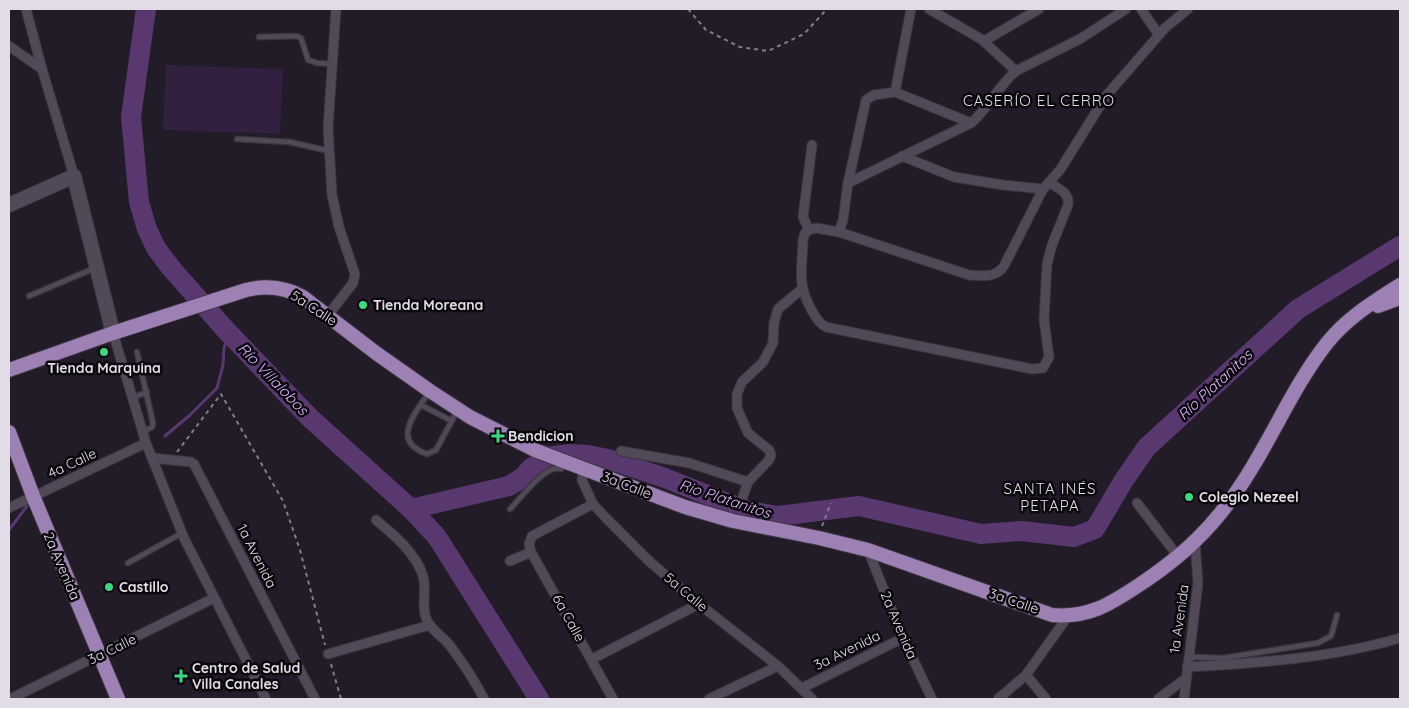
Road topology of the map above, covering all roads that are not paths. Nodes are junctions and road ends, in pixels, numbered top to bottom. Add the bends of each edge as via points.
1 (26, 9) edge
2 (336, 9) edge
3 (911, 9) edge
4 (929, 9) edge
5 (1039, 9) edge
6 (1126, 9) edge
7 (1141, 9) edge
8 (1188, 9) edge
9 (1159, 35) junction
10 (260, 37) dead end
11 (984, 41) junction
12 (9, 46) edge
13 (332, 64) junction
14 (42, 69) junction
15 (1016, 71) junction
16 (895, 92) junction
17 (971, 123) junction
18 (237, 139) dead end
19 (812, 145) dead end
20 (329, 151) junction
21 (902, 156) junction
22 (74, 176) junction
23 (848, 183) junction
24 (1046, 186) junction
25 (9, 205) edge
26 (809, 230) junction
27 (839, 232) junction
28 (96, 268) junction
29 (1400, 285) edge
30 (803, 288) junction
31 (29, 296) dead end
32 (1400, 298) edge
33 (328, 315) junction
34 (1346, 322) junction
35 (113, 333) junction
36 (137, 352) dead end
37 (9, 370) edge
38 (430, 391) junction
39 (147, 392) junction
40 (132, 398) junction
41 (421, 405) junction
42 (455, 415) junction
43 (9, 432) edge
44 (143, 432) junction
45 (146, 443) junction
46 (621, 451) dead end
47 (152, 458) junction
48 (565, 461) junction
49 (584, 468) junction
50 (748, 482) junction
51 (742, 499) dead end
52 (35, 501) junction
53 (1137, 503) dead end
54 (593, 504) junction
55 (9, 508) edge
56 (510, 509) dead end
57 (376, 520) dead end
58 (182, 533) junction
59 (1195, 542) junction
60 (868, 550) junction
61 (531, 552) junction
62 (1178, 555) junction
63 (510, 561) dead end
64 (128, 563) dead end
65 (214, 598) junction
66 (699, 604) junction
67 (1337, 615) dead end
68 (1068, 616) junction
69 (430, 625) junction
70 (903, 638) junction
71 (1400, 638) edge
72 (328, 654) road end
73 (99, 656) junction
74 (1188, 657) junction
75 (592, 659) junction
76 (778, 666) junction
77 (1187, 667) junction
78 (1026, 675) junction
79 (1185, 680) junction
80 (802, 688) junction
81 (10, 699) edge
82 (118, 699) edge
83 (266, 699) edge
84 (315, 699) edge
85 (484, 699) edge
86 (613, 699) edge
87 (709, 699) edge
88 (812, 699) edge
89 (932, 699) edge
90 (998, 699) edge
91 (1046, 699) edge
92 (1158, 699) edge
93 (1184, 699) edge

1 - 14 street
2 - 13 street
3 - 16 street
4 - 11 street
5 - 11 street
6 - 15 street via 1080,39
7 - 9 street
8 - 9 street
9 - 24 street via 1106,96 1060,170
10 - 13 lane via 296,36 301,38 308,60
11 - 15 street
12 - 14 street
13 - 20 street
14 - 22 street
15 - 17 street
16 - 17 street
16 - 23 street via 874,95 866,100
17 - 21 street
18 - 20 lane via 290,142
19 - 26 street via 803,218
20 - 33 street via 334,211 355,274 353,283
21 - 23 street
21 - 24 street via 954,177 1003,185
22 - 25 main road
22 - 28 main road
23 - 27 street
24 - 27 street via 1004,266 989,276 969,274
24 - 30 street via 1065,193 1069,199 1047,264 1044,320 1050,357 1043,368 1032,369 826,327 815,318
26 - 27 street
26 - 30 street via 803,240
28 - 31 lane
28 - 35 main road
29 - 34 main road
30 - 50 street via 778,309 773,343 763,362 742,382 737,394 737,408 748,433 771,454
32 - 34 main road
33 - 35 main road, 5a Calle via 292,291 266,287 246,290
33 - 38 main road, 5a Calle
34 - 59 main road, 3a Calle via 1303,378 1252,468
35 - 37 main road, 5a Calle
35 - 40 street
36 - 39 lane
38 - 41 lane
38 - 42 main road, 5a Calle
39 - 40 lane
39 - 44 lane via 153,423
40 - 44 street
41 - 42 lane
41 - 42 lane via 406,436 410,444 427,454 436,450
42 - 48 main road, 5a Calle
43 - 52 main road, 2a Avenida
44 - 45 street
45 - 47 street
45 - 52 street, 4a Calle
46 - 50 street via 688,464
47 - 58 street
47 - 84 street, 1a Avenida via 194,464
48 - 49 main road, 3a Calle
48 - 56 lane via 564,468 553,468 539,478
49 - 54 street, 5a Calle via 582,480
49 - 60 main road, 3a Calle via 685,507 733,521
50 - 51 street
52 - 55 street, 4a Calle
52 - 73 main road, 2a Avenida
53 - 62 street
54 - 61 street via 532,536
54 - 66 street, 5a Calle via 649,561
57 - 69 street via 401,541 423,576 425,617
58 - 64 lane
58 - 65 street
59 - 62 main road, 3a Calle
59 - 74 street, 1a Avenida via 1198,583
60 - 68 main road, 3a Calle via 1052,615
60 - 70 street, 2a Avenida
61 - 63 street
61 - 75 street, 6a Calle
62 - 68 main road, 3a Calle via 1122,596 1093,611
65 - 73 street, 3a Calle
65 - 83 street
66 - 75 street
66 - 76 street, 5a Calle
67 - 74 lane via 1331,636 1318,643 1224,658
68 - 78 street
69 - 72 street
69 - 85 street via 450,646
70 - 80 street, 3a Avenida
70 - 89 street, 2a Avenida
71 - 77 street via 1286,659
73 - 81 street, 3a Calle
73 - 82 main road, 2a Avenida
74 - 77 street, 1a Avenida
75 - 86 street, 6a Calle
76 - 80 street, 5a Calle
76 - 87 street
77 - 79 street, 1a Avenida
78 - 90 street
78 - 91 street
79 - 92 street
79 - 93 street, 1a Avenida
80 - 88 street, 5a Calle

